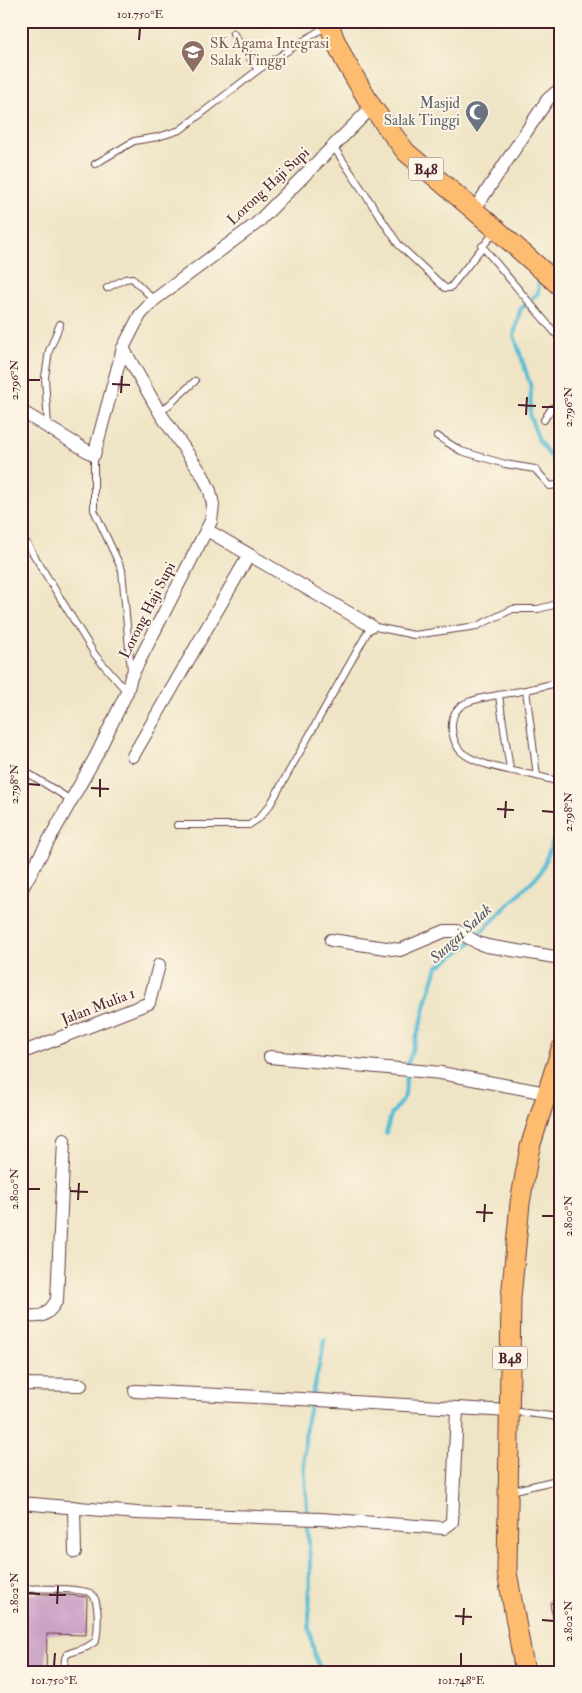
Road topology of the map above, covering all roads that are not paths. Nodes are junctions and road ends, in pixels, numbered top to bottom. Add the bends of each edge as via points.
1 (328, 23) edge
2 (233, 33) dead end
3 (258, 70) junction
4 (561, 88) edge
5 (372, 106) junction
6 (333, 146) junction
7 (95, 164) dead end
8 (474, 210) junction
9 (496, 229) junction
10 (482, 246) junction
11 (561, 287) edge
12 (108, 288) dead end
13 (154, 300) junction
14 (60, 324) dead end
15 (561, 340) edge
16 (123, 348) junction
17 (195, 381) dead end
18 (561, 402) edge
19 (21, 411) edge
20 (160, 413) junction
21 (544, 420) dead end
22 (48, 428) junction
23 (437, 436) dead end
24 (94, 455) junction
25 (561, 484) edge
26 (207, 530) junction
27 (21, 534) edge
28 (249, 555) junction
29 (561, 603) edge
30 (371, 626) junction
31 (132, 677) junction
32 (561, 682) edge
33 (526, 690) junction
34 (127, 692) junction
35 (499, 696) junction
36 (134, 756) dead end
37 (510, 769) junction
38 (26, 772) dead end
39 (537, 776) junction
40 (561, 782) edge
41 (70, 800) junction
42 (177, 825) dead end
43 (21, 890) edge
44 (331, 940) dead end
45 (561, 958) edge
46 (159, 965) dead end
47 (561, 1049) edge
48 (21, 1053) edge
49 (270, 1057) dead end
50 (546, 1093) junction
51 (64, 1140) dead end
52 (21, 1316) edge
53 (21, 1384) edge
54 (80, 1385) dead end
55 (135, 1391) dead end
56 (457, 1409) junction
57 (509, 1411) junction
58 (561, 1420) edge
59 (561, 1479) edge
60 (507, 1492) junction
61 (21, 1503) edge
62 (74, 1507) junction
63 (76, 1552) dead end
64 (21, 1589) edge
65 (557, 1606) dead end
66 (561, 1622) edge
67 (524, 1663) edge
68 (64, 1672) edge
69 (538, 1672) edge

1 - 3 lane
1 - 5 main road, B48 via 345,61
2 - 3 lane
3 - 7 lane via 180,130 134,141
4 - 8 street via 548,99
5 - 6 street, Lorong Haji Supi
5 - 8 main road, B48 via 406,152
6 - 10 lane via 399,245 445,288 450,288
6 - 13 street, Lorong Haji Supi via 256,223
8 - 9 main road, B48
9 - 10 lane
9 - 11 main road, B48
10 - 15 lane
12 - 13 lane via 132,278
13 - 16 street, Lorong Haji Supi via 140,315
14 - 22 lane via 49,351 45,377
16 - 20 street, Lorong Haji Supi
16 - 24 street, Lorong Haji Supi
17 - 20 lane
18 - 21 lane
19 - 22 street
20 - 26 street, Lorong Haji Supi via 203,476 210,492 213,505
22 - 24 street
23 - 25 lane via 461,451 535,469 550,486
24 - 31 lane via 94,510 122,570
26 - 28 street
26 - 31 street, Lorong Haji Supi
27 - 34 lane via 95,654
28 - 30 street
28 - 36 street
29 - 30 lane via 538,609 513,609 477,626 414,636
30 - 42 lane via 270,805 258,819 249,825
31 - 34 street, Lorong Haji Supi
32 - 33 lane
33 - 35 lane
33 - 39 lane
34 - 41 street, Lorong Haji Supi
35 - 37 lane
35 - 37 lane via 464,704 452,718 452,729 463,754
37 - 39 lane
38 - 41 lane
39 - 40 lane
41 - 43 street, Lorong Haji Supi
44 - 45 street via 400,950 445,931 457,931 472,940
46 - 48 street, Jalan Mulia 1 via 149,1003
47 - 50 main road, B48
49 - 50 street via 441,1072
50 - 57 main road, B48 via 530,1147 520,1203 511,1298
51 - 52 street via 56,1300 51,1310 41,1317
53 - 54 street
55 - 56 street
56 - 57 street
56 - 62 street via 452,1522 444,1528
57 - 58 lane
57 - 60 main road, B48
59 - 60 lane
60 - 67 main road, B48 via 507,1572
61 - 62 street
62 - 63 street
64 - 68 lane via 82,1590 95,1598 96,1641 67,1654
65 - 66 street
67 - 69 main road

